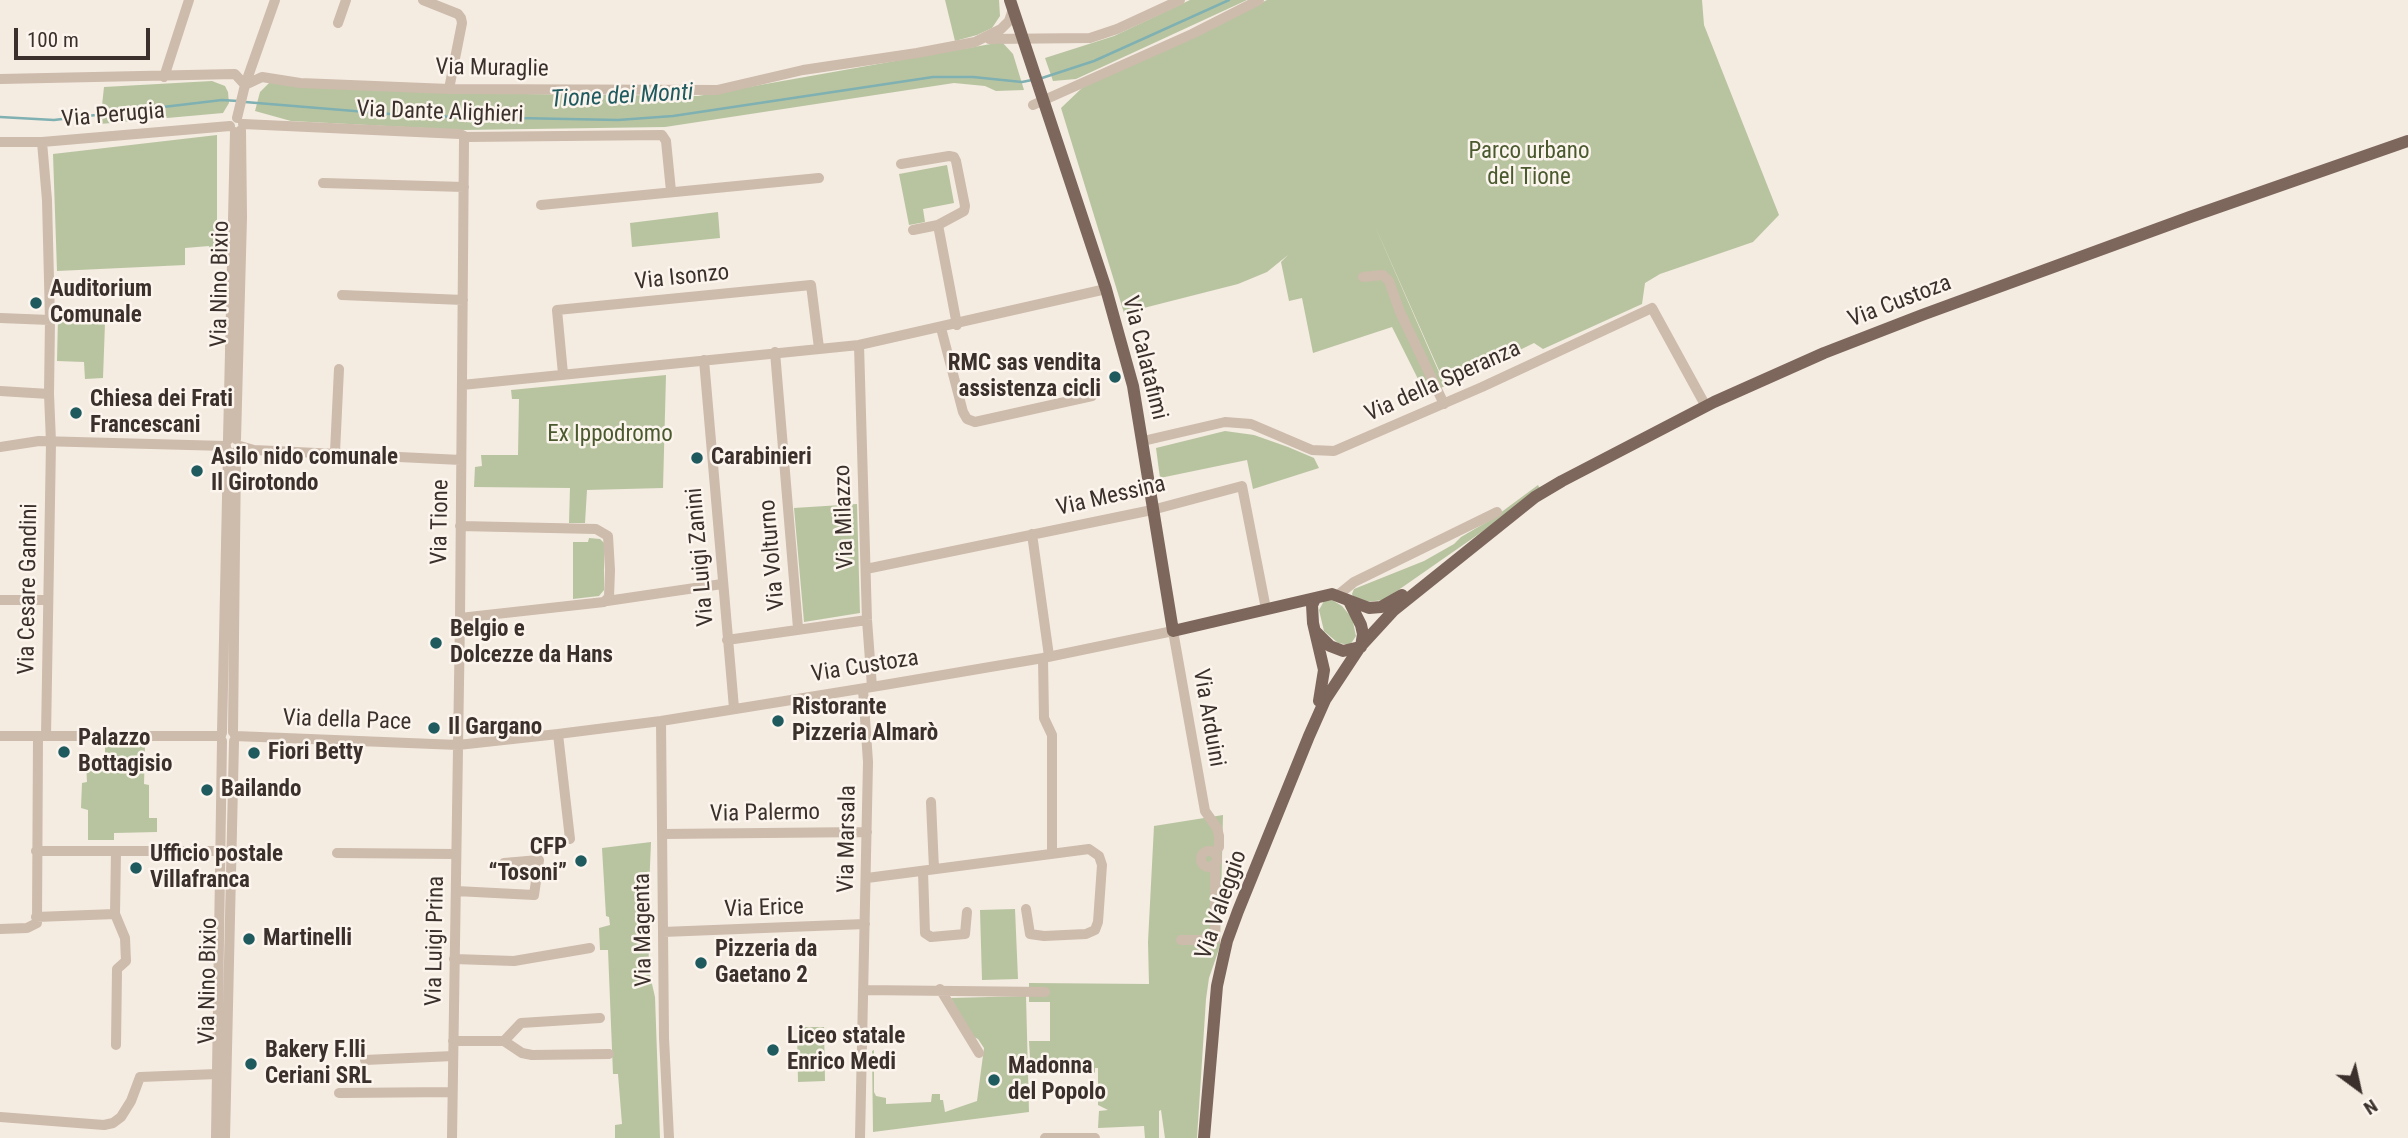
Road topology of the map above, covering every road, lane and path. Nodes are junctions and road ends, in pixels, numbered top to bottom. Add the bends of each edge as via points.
1 (189, 0) edge
2 (275, 0) edge
3 (346, 0) edge
4 (423, 0) edge
5 (1180, 0) edge
6 (1259, 0) edge
7 (1012, 4) edge
8 (338, 23) dead end
9 (1023, 38) junction
10 (975, 42) junction
11 (164, 77) junction
12 (0, 79) edge
13 (245, 85) junction
14 (449, 89) junction
15 (1039, 103) junction
16 (237, 126) junction
17 (466, 137) junction
18 (2408, 141) edge
19 (0, 142) edge
20 (42, 142) junction
21 (901, 164) dead end
22 (818, 178) dead end
23 (323, 183) dead end
24 (464, 187) junction
25 (671, 191) junction
26 (541, 205) dead end
27 (938, 225) junction
28 (913, 230) dead end
29 (1363, 277) dead end
30 (1106, 289) junction
31 (342, 295) dead end
32 (463, 300) junction
33 (0, 318) edge
34 (50, 320) junction
35 (957, 324) junction
36 (941, 328) junction
37 (859, 345) junction
38 (819, 348) junction
39 (775, 352) junction
40 (704, 360) junction
41 (339, 369) dead end
42 (564, 374) junction
43 (462, 385) junction
44 (0, 391) edge
45 (49, 394) junction
46 (1092, 396) dead end
47 (1703, 401) dead end
48 (1444, 404) junction
49 (1143, 441) junction
50 (51, 442) junction
51 (232, 446) junction
52 (0, 447) edge
53 (335, 452) junction
54 (461, 460) junction
55 (1152, 510) junction
56 (1497, 512) dead end
57 (460, 526) junction
58 (1032, 534) junction
59 (866, 569) junction
60 (1440, 572) junction
61 (722, 584) junction
62 (1338, 595) junction
63 (1315, 599) junction
64 (0, 600) edge
65 (47, 600) junction
66 (607, 601) junction
67 (1350, 603) junction
68 (1270, 609) junction
69 (460, 618) junction
70 (867, 620) junction
71 (1314, 627) junction
72 (798, 628) junction
73 (1173, 632) junction
74 (727, 640) junction
75 (1360, 647) junction
76 (1046, 657) junction
77 (867, 688) junction
78 (734, 708) junction
79 (661, 721) junction
80 (558, 734) junction
81 (0, 736) edge
82 (42, 736) junction
83 (1309, 736) junction
84 (228, 737) junction
85 (458, 745) junction
86 (931, 802) dead end
87 (867, 832) junction
88 (663, 834) junction
89 (570, 839) dead end
90 (36, 851) junction
91 (116, 851) junction
92 (221, 851) junction
93 (337, 853) dead end
94 (456, 853) junction
95 (1052, 854) junction
96 (503, 863) dead end
97 (929, 870) junction
98 (867, 878) junction
99 (456, 891) junction
100 (1026, 909) dead end
101 (967, 912) dead end
102 (115, 914) junction
103 (36, 917) junction
104 (865, 924) junction
105 (0, 929) edge
106 (663, 932) junction
107 (1181, 940) dead end
108 (590, 948) dead end
109 (454, 960) junction
110 (940, 989) junction
111 (863, 990) junction
112 (1045, 992) dead end
113 (600, 1018) dead end
114 (453, 1041) junction
115 (503, 1041) junction
116 (116, 1045) dead end
117 (979, 1053) dead end
118 (609, 1054) dead end
119 (453, 1056) junction
120 (365, 1060) dead end
121 (217, 1073) junction
122 (452, 1092) junction
123 (339, 1093) dead end
124 (0, 1116) edge
125 (216, 1138) edge
126 (225, 1138) edge
127 (452, 1138) edge
128 (669, 1138) edge
129 (860, 1138) edge
130 (1045, 1138) edge
131 (1095, 1138) edge
132 (1204, 1138) edge

1 - 11 street
2 - 13 street, Via Nino Bixio
3 - 8 street
4 - 14 street via 461,18
5 - 9 street via 1090,38
6 - 15 street
7 - 9 main road, Via Calatafimi
7 - 10 street, Via Muraglie via 1009,21
9 - 10 street
9 - 15 main road, Via Calatafimi
10 - 14 street, Via Muraglie via 803,70 717,90
11 - 12 street, Via Muraglie
11 - 13 street, Via Muraglie via 235,74
13 - 14 street, Via Muraglie via 262,77 300,83
13 - 16 street, Via Nino Bixio
15 - 30 main road, Via Calatafimi
16 - 17 street, Via Dante Alighieri
16 - 20 street, Via Perugia
16 - 51 street, Via Nino Bixio via 232,164
17 - 24 street, Via Tione
17 - 25 street, Via Dante Alighieri via 662,135
18 - 60 main road, Via Custoza via 1824,353 1714,402 1562,481
19 - 20 street, Via Perugia
20 - 34 street, Via Cesare Gandini
21 - 27 street via 954,157 965,206 961,214
22 - 25 street
23 - 24 street
24 - 32 street, Via Tione
25 - 26 street
27 - 28 street
27 - 35 street
29 - 48 street via 1383,275 1389,281
30 - 35 street
30 - 49 main road, Via Calatafimi
31 - 32 street
32 - 43 street, Via Tione
33 - 34 street
34 - 45 street, Via Cesare Gandini
35 - 36 street
36 - 37 street
36 - 46 street via 967,419 975,422
37 - 38 street
37 - 59 street, Via Milazzo
38 - 39 street
38 - 42 street, Via Isonzo via 811,285 625,303 557,310
39 - 40 street
39 - 72 street, Via Volturno
40 - 42 street
40 - 61 street, Via Luigi Zanini
41 - 53 street
42 - 43 street
43 - 54 street, Via Tione
44 - 45 street
45 - 50 street, Via Cesare Gandini
47 - 48 street, Via della Speranza via 1651,308
48 - 49 street, Via della Speranza via 1334,451 1312,450 1255,426 1225,422
49 - 55 main road, Via Calatafimi
50 - 51 street
50 - 52 street
50 - 65 street, Via Cesare Gandini
51 - 53 street
51 - 84 street, Via Nino Bixio
53 - 54 street
54 - 57 street, Via Tione
55 - 58 street, Via Messina
55 - 68 street, Via Messina via 1242,486
55 - 73 main road, Via Calatafimi
56 - 62 street, Via Custoza via 1354,582
57 - 66 street via 604,532 610,542
57 - 69 street, Via Tione
58 - 59 street, Via Messina
58 - 76 street
59 - 70 street, Via Milazzo
60 - 67 main road, Via Custoza via 1381,607
60 - 75 main road, Via Custoza via 1394,610
61 - 66 street
61 - 74 street, Via Luigi Zanini
62 - 63 main road, Via Custoza
62 - 67 main road, Via Custoza
63 - 68 main road, Via Custoza
63 - 71 main road
64 - 65 street
65 - 82 street, Via Cesare Gandini
66 - 69 street
67 - 75 main road via 1362,625
68 - 71 main road via 1293,609
68 - 73 main road, Via Custoza
69 - 85 street, Via Tione
70 - 72 street
70 - 77 street, Via Milazzo
71 - 75 main road via 1324,641 1343,651
71 - 83 main road via 1324,670
72 - 74 street
73 - 76 street, Via Custoza
73 - 107 street, Via Arduini via 1205,811 1219,836 1213,865 1215,940
74 - 78 street, Via Luigi Zanini
75 - 83 main road, Via Custoza via 1334,684
76 - 77 street, Via Custoza
76 - 95 street via 1045,718 1052,735
77 - 78 street, Via Custoza
77 - 87 street, Via Marsala
78 - 79 street, Via Custoza
79 - 80 street, Via Custoza
79 - 88 street, Via Magenta
80 - 85 street, Via Custoza
80 - 89 street
81 - 82 street, Via della Pace
82 - 84 street, Via della Pace
82 - 90 street, Via Cesare Gandini
83 - 132 main road, Via Valeggio via 1227,942 1213,1017
84 - 85 street, Via della Pace
84 - 92 street, Via Nino Bixio
84 - 126 street, Via Nino Bixio
85 - 94 street, Via Luigi Prina
86 - 97 street
87 - 88 street, Via Palermo
87 - 98 street, Via Marsala
88 - 106 street, Via Magenta
90 - 91 street
90 - 103 street, Via Cesare Gandini
91 - 92 street
91 - 102 street
92 - 121 street, Via Nino Bixio
93 - 94 street
94 - 99 street, Via Luigi Prina
95 - 97 street
95 - 100 street via 1089,849 1099,856 1095,930 1030,934
96 - 99 street via 539,860 534,895
97 - 98 street
97 - 101 street via 925,933 931,937 963,935
98 - 104 street, Via Marsala
99 - 109 street, Via Luigi Prina
102 - 103 street
102 - 116 street via 125,938 126,961 117,969
103 - 105 street via 37,923 27,928
104 - 106 street, Via Erice
104 - 111 street, Via Marsala
106 - 128 street, Via Magenta
108 - 109 street via 514,961
109 - 114 street, Via Luigi Prina
110 - 111 street
110 - 112 street
110 - 117 street
111 - 129 street, Via Marsala
113 - 115 street via 521,1023
114 - 115 street
114 - 119 street, Via Luigi Prina
115 - 118 street via 532,1055
119 - 120 street
119 - 122 street, Via Luigi Prina
121 - 124 street via 140,1077 121,1117 104,1125
121 - 125 street, Via Nino Bixio
122 - 123 street
122 - 127 street, Via Luigi Prina
130 - 131 street

